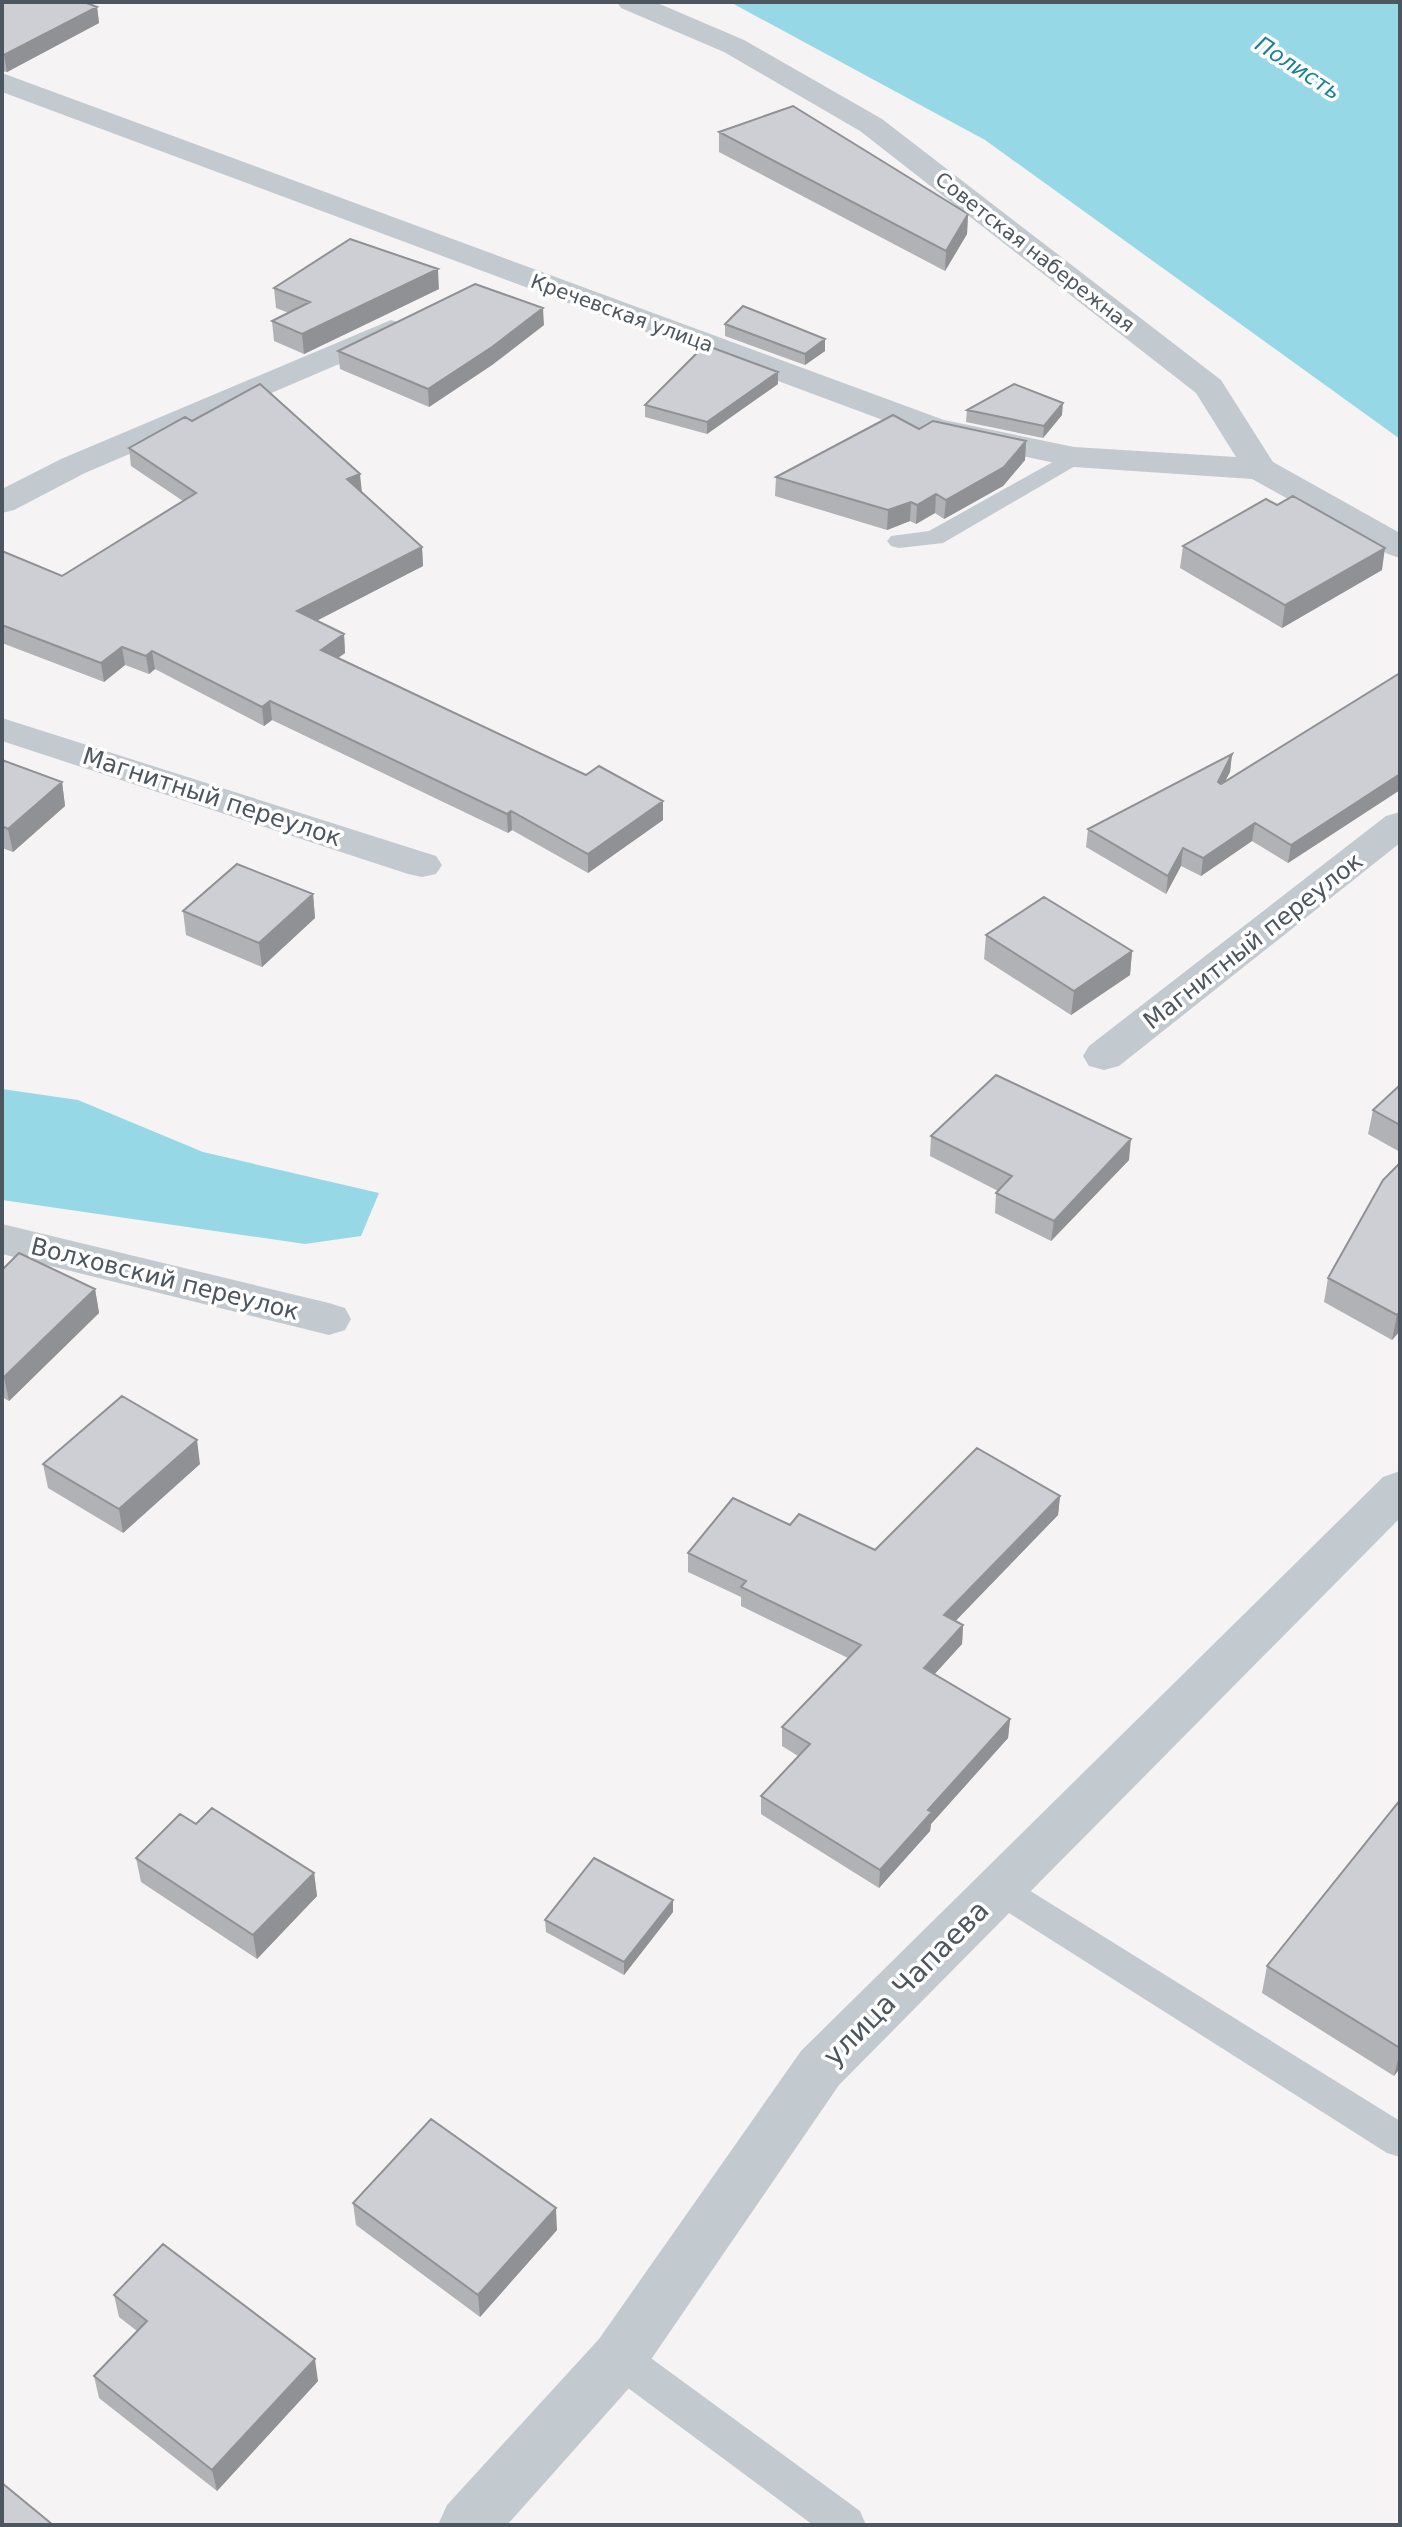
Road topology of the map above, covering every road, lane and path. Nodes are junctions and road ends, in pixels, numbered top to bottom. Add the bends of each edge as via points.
1 (631, 2) edge
2 (2, 82) edge
3 (507, 270) junction
4 (467, 291) edge
5 (414, 318) edge
6 (1074, 457) junction
7 (1260, 469) junction
8 (2, 503) edge
9 (899, 541) dead end
10 (1400, 547) edge
11 (2, 729) edge
12 (1400, 824) edge
13 (422, 865) dead end
14 (1104, 1056) dead end
15 (2, 1239) edge
16 (329, 1319) dead end
17 (1400, 1489) edge
18 (999, 1889) junction
19 (1400, 2141) edge
20 (619, 2358) junction
21 (468, 2525) edge
22 (846, 2525) edge

1 - 7 street, Советская набережная via 734,46 871,125 1209,387
2 - 3 street, Кречевская улица
3 - 4 street
3 - 6 street, Кречевская улица via 935,428
5 - 8 street via 73,466
6 - 7 street, Кречевская улица
6 - 9 lane via 935,538
7 - 10 street, Советская набережная
11 - 13 street, Магнитный переулок
12 - 14 street, Магнитный переулок
15 - 16 street, Волховский переулок
17 - 18 street, улица Чапаева
18 - 19 lane
18 - 20 street, улица Чапаева via 820,2068
20 - 21 street, улица Чапаева
20 - 22 lane

